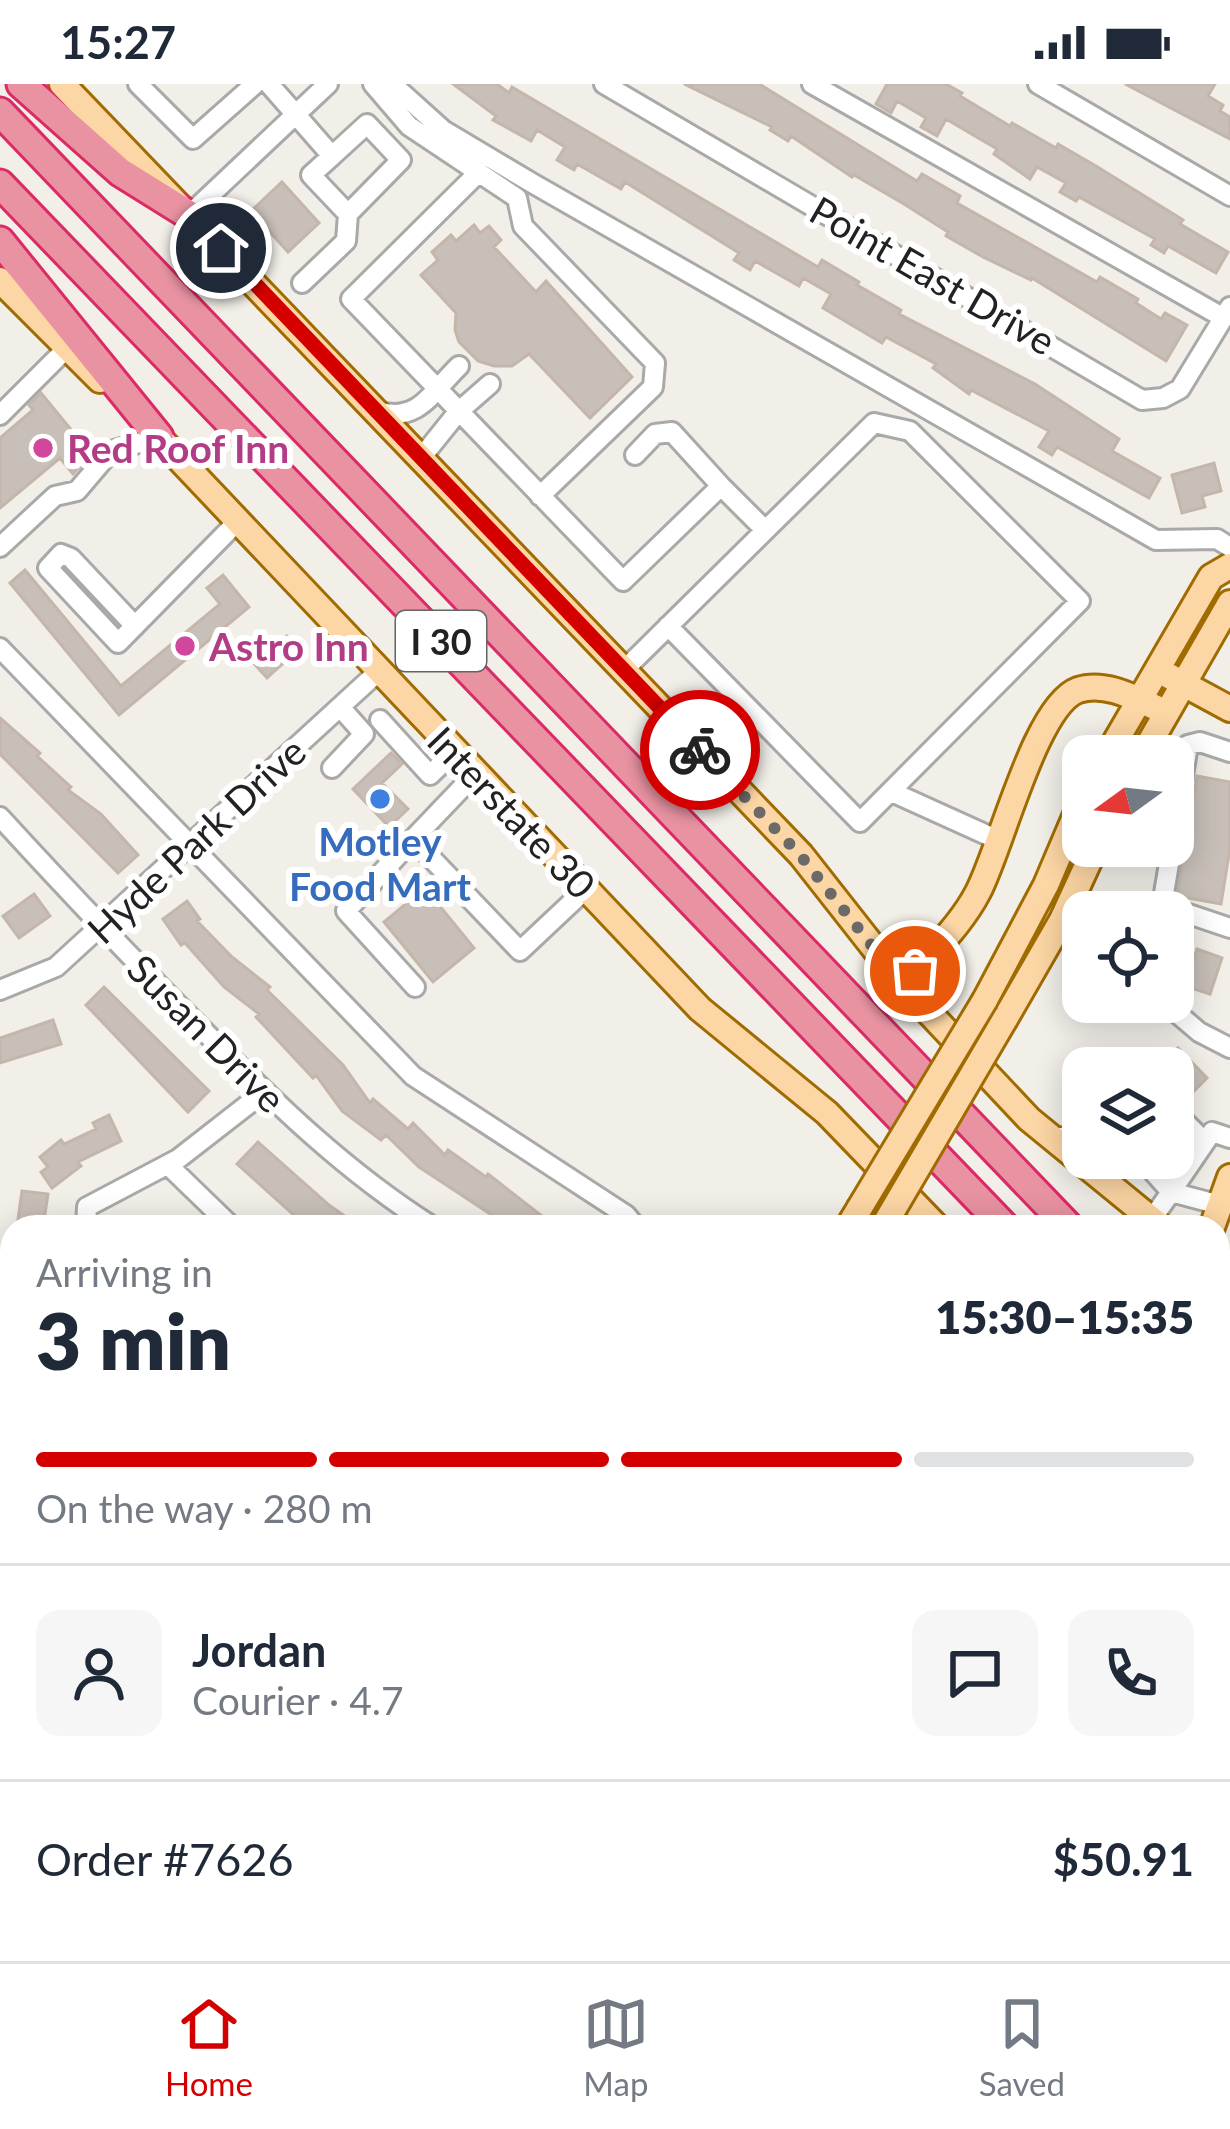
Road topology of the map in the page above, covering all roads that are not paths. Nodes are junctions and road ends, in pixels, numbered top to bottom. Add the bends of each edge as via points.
1 (21, 84) edge
2 (62, 84) edge
3 (138, 84) edge
4 (255, 84) edge
5 (269, 84) edge
6 (328, 84) edge
7 (373, 84) edge
8 (392, 84) edge
9 (604, 84) edge
10 (812, 84) edge
11 (1038, 84) edge
12 (0, 112) edge
13 (297, 114) junction
14 (332, 156) junction
15 (479, 172) junction
16 (0, 184) edge
17 (1230, 196) edge
18 (348, 214) junction
19 (190, 215) junction
20 (0, 241) edge
21 (0, 280) edge
22 (302, 283) dead end
23 (1227, 313) edge
24 (67, 348) junction
25 (459, 366) dead end
26 (490, 384) dead end
27 (436, 389) junction
28 (377, 411) junction
29 (458, 412) junction
30 (0, 415) edge
31 (160, 437) junction
32 (635, 455) dead end
33 (422, 458) junction
34 (721, 486) junction
35 (540, 496) junction
36 (236, 523) junction
37 (765, 530) junction
38 (0, 547) edge
39 (1230, 547) edge
40 (1230, 566) edge
41 (1230, 603) edge
42 (135, 626) junction
43 (668, 626) junction
44 (0, 648) edge
45 (1157, 669) junction
46 (624, 670) junction
47 (379, 671) junction
48 (1182, 683) junction
49 (404, 697) junction
50 (1138, 700) junction
51 (340, 707) junction
52 (1230, 709) edge
53 (1165, 712) junction
54 (380, 719) junction
55 (364, 734) junction
56 (1119, 735) edge
57 (1153, 735) edge
58 (1194, 744) edge
59 (455, 751) junction
60 (1230, 752) edge
61 (332, 768) dead end
62 (476, 773) junction
63 (892, 792) junction
64 (0, 817) edge
65 (413, 839) junction
66 (998, 840) junction
67 (191, 845) junction
68 (1062, 847) edge
69 (1086, 867) edge
70 (586, 889) junction
71 (1194, 918) edge
72 (101, 928) junction
73 (1230, 928) edge
74 (904, 986) junction
75 (416, 987) dead end
76 (0, 990) edge
77 (1189, 1023) edge
78 (1230, 1048) edge
79 (264, 1092) junction
80 (1194, 1131) edge
81 (1062, 1137) edge
82 (1055, 1138) junction
83 (1230, 1138) edge
84 (1205, 1142) junction
85 (168, 1165) junction
86 (1160, 1179) edge
87 (1171, 1192) junction
88 (1224, 1195) edge
89 (87, 1215) edge
90 (220, 1215) edge
91 (414, 1215) edge
92 (627, 1215) edge
93 (856, 1215) edge
94 (890, 1215) edge
95 (925, 1215) edge
96 (993, 1215) edge
97 (1057, 1215) edge
98 (1146, 1215) edge
99 (1160, 1215) edge

1 - 19 highway via 120,172
2 - 19 main road
3 - 4 street via 193,139
5 - 13 street
6 - 13 street
7 - 15 street via 409,126
8 - 39 street via 443,130 1156,540 1217,539
9 - 23 street, Point East Drive via 1142,400 1180,389
10 - 23 street
11 - 17 street
12 - 97 highway, I 30
13 - 14 street
13 - 19 street
14 - 18 street via 311,176
14 - 18 street via 367,124 401,160
15 - 27 street via 351,299
15 - 35 street via 517,198 523,226 655,364 653,387
16 - 96 highway, I 30
18 - 22 street via 346,242
19 - 28 main road
20 - 31 highway
21 - 24 main road, Interstate 30
24 - 30 street
24 - 31 main road, Interstate 30
25 - 27 street
26 - 29 street
27 - 28 street via 404,416
27 - 29 street
28 - 33 main road
29 - 33 street
29 - 35 street
31 - 36 main road, Interstate 30
31 - 38 street via 111,451 76,490 55,496
32 - 34 street via 655,434 672,432
33 - 46 main road
34 - 35 street via 623,581
34 - 37 street
36 - 42 street
36 - 47 main road, Interstate 30
37 - 43 street
37 - 63 street via 874,423 910,430 1080,602
40 - 45 main road via 1211,577
41 - 48 main road
42 - 42 street via 118,643 48,568 61,554 71,558
43 - 46 street
43 - 63 street via 860,823
44 - 67 street
45 - 48 main road
45 - 50 main road
46 - 74 main road via 800,855
47 - 49 main road, Interstate 30
47 - 51 street, Hyde Park Drive
48 - 52 main road
48 - 53 main road
49 - 54 street
49 - 59 main road, Interstate 30
50 - 53 main road
50 - 56 main road
50 - 66 main road via 1095,687 1064,698
51 - 55 street
51 - 67 street, Hyde Park Drive
53 - 57 main road
54 - 55 street
54 - 59 street via 430,775
55 - 61 street
58 - 60 street
59 - 62 main road, Interstate 30
62 - 65 street
62 - 70 main road, Interstate 30
63 - 66 street
64 - 72 street, Susan Drive
65 - 70 street via 520,951
65 - 75 street via 346,910
66 - 74 main road via 978,893
67 - 72 street, Hyde Park Drive
67 - 92 street via 413,1076
68 - 93 main road, bridge via 985,1000
69 - 94 main road, bridge
70 - 95 main road, Interstate 30 via 700,1009 826,1113
71 - 73 street
72 - 76 street, Hyde Park Drive via 56,967
72 - 79 street, Susan Drive
74 - 82 main road
77 - 78 street
79 - 85 street
79 - 91 street, Susan Drive
80 - 84 street
81 - 82 street
82 - 98 main road
83 - 84 street via 1212,1132
84 - 87 street
85 - 89 street via 87,1207
85 - 90 street
86 - 87 street
87 - 88 street
87 - 99 street

